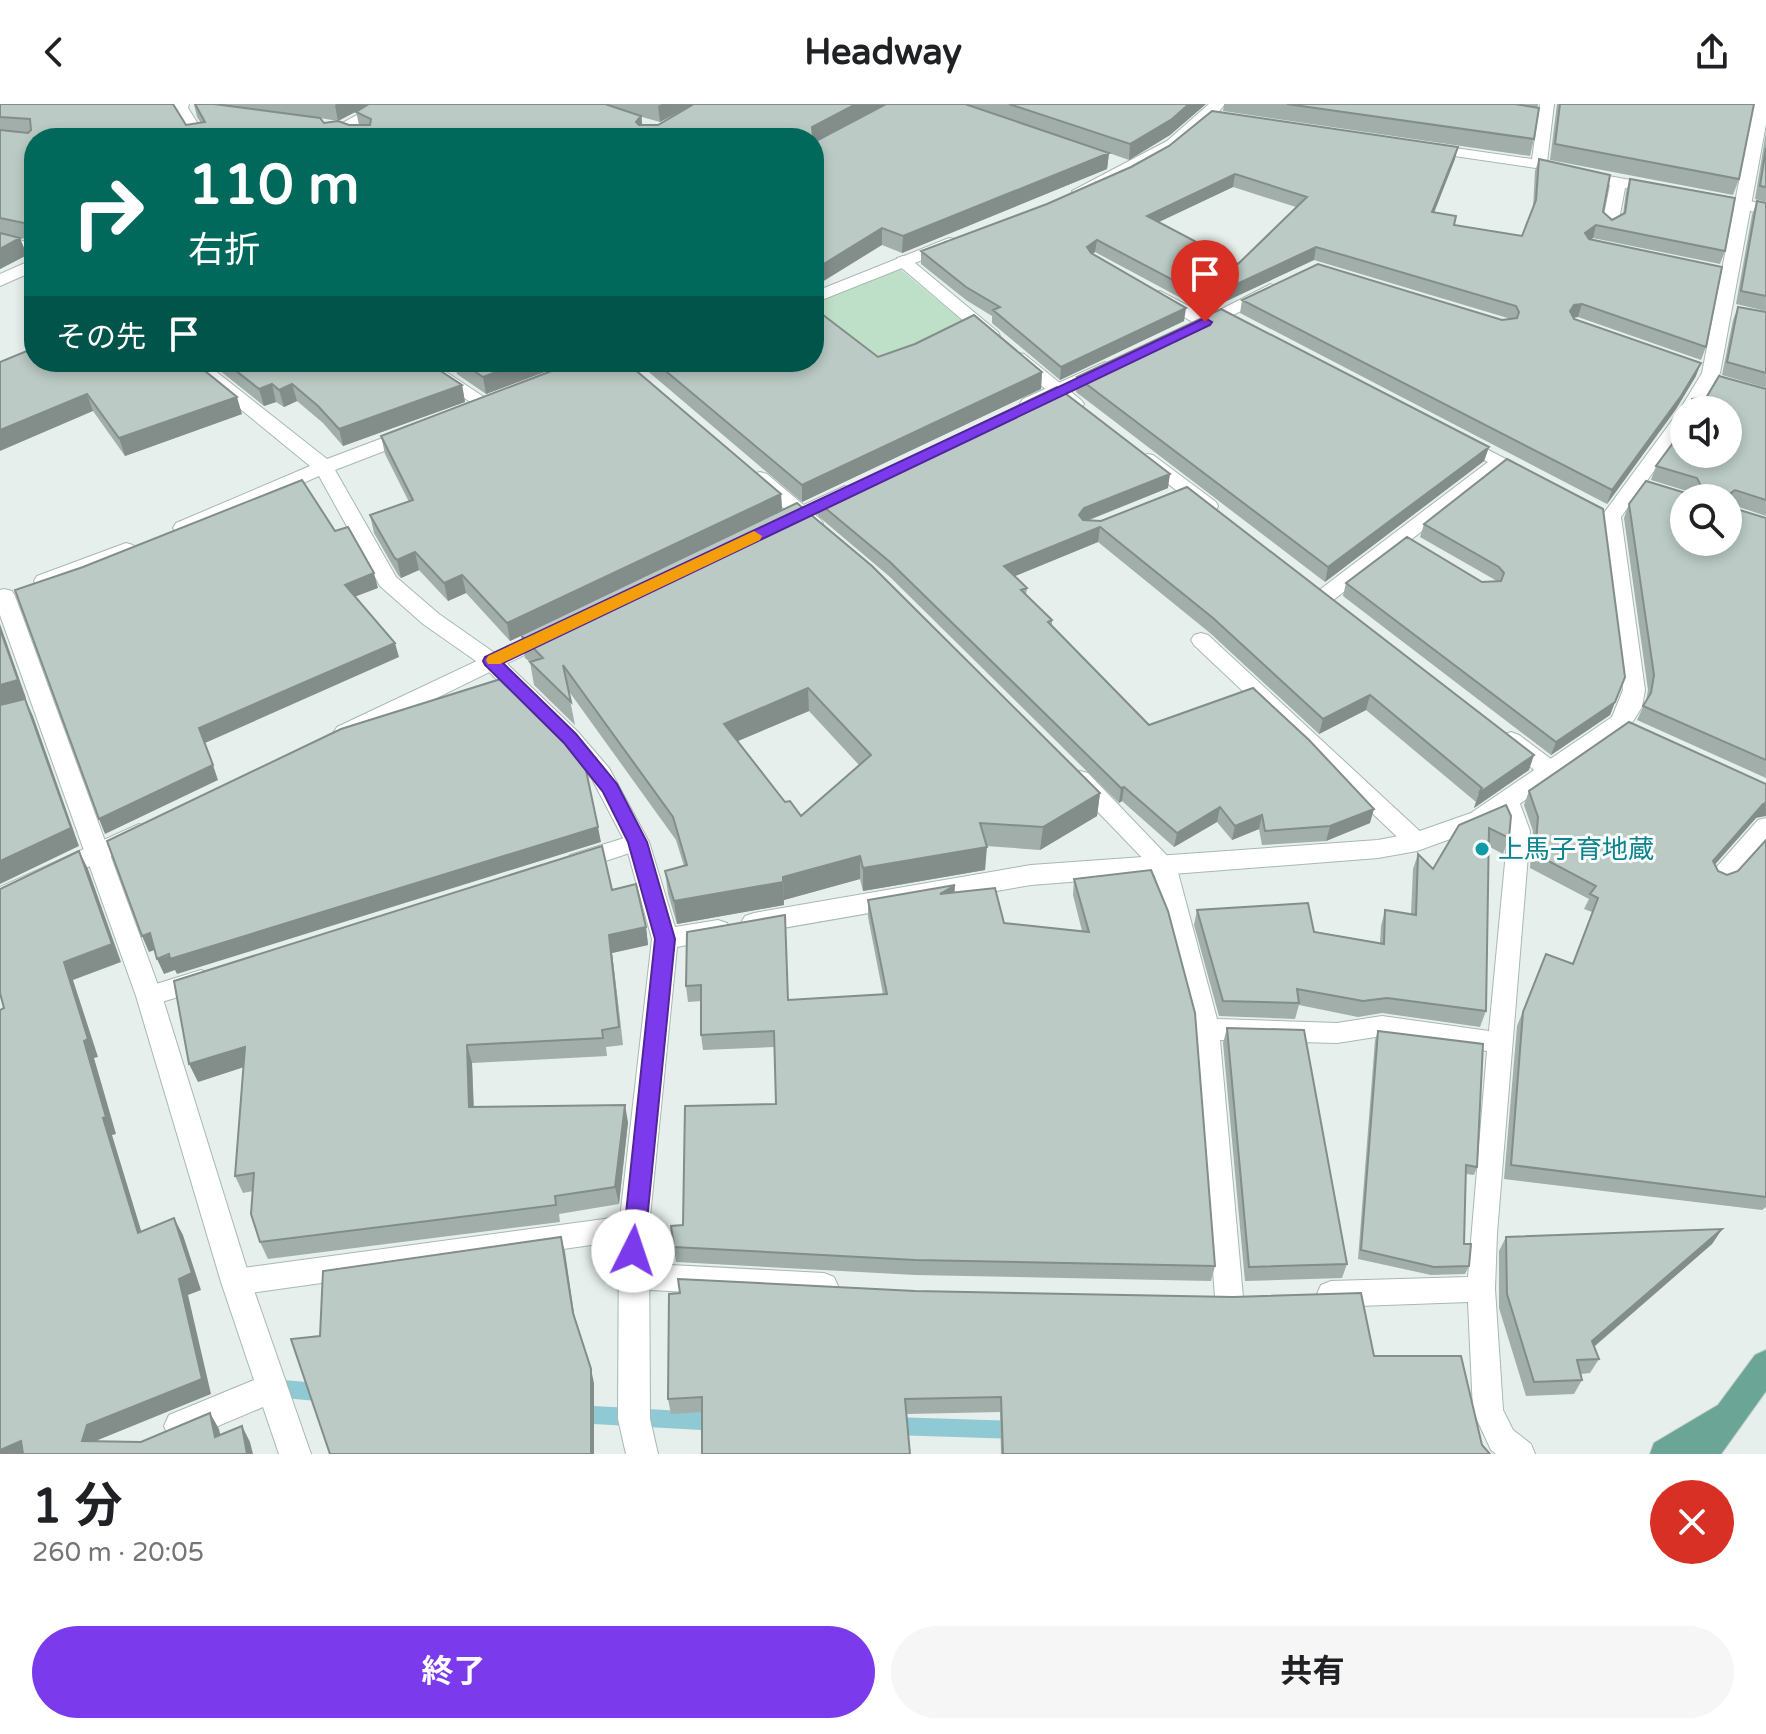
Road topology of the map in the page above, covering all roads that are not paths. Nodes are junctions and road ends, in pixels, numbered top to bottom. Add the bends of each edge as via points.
1 (388, 104) edge
2 (1762, 104) edge
3 (186, 107) edge
4 (1217, 113) edge
5 (1542, 113) edge
6 (313, 124) edge
7 (195, 128) edge
8 (340, 128) joint
9 (1413, 146) edge
10 (1101, 158) edge
11 (1539, 164) junction
12 (1129, 168) junction
13 (1618, 182) junction
14 (1057, 200) edge
15 (1741, 205) junction
16 (1766, 209) edge
17 (1610, 225) edge
18 (959, 239) edge
19 (0, 240) edge
20 (24, 246) edge
21 (903, 261) junction
22 (24, 269) edge
23 (0, 281) edge
24 (1287, 281) edge
25 (1151, 291) edge
26 (824, 294) edge
27 (1221, 319) junction
28 (1178, 335) edge
29 (1124, 359) edge
30 (205, 372) edge
31 (435, 372) edge
32 (442, 372) edge
33 (438, 374) junction
34 (1057, 390) junction
35 (1697, 396) edge
36 (494, 402) joint
37 (1014, 411) edge
38 (459, 416) edge
39 (1096, 420) edge
40 (431, 426) edge
41 (1445, 432) edge
42 (1670, 435) edge
43 (1130, 446) edge
44 (1500, 462) junction
45 (743, 464) edge
46 (324, 467) junction
47 (1542, 483) edge
48 (1635, 484) junction
49 (858, 486) edge
50 (1188, 490) junction
51 (1659, 492) edge
52 (1160, 501) edge
53 (802, 513) junction
54 (1225, 519) edge
55 (759, 534) edge
56 (827, 536) edge
57 (14, 593) edge
58 (1325, 596) edge
59 (576, 621) edge
60 (1201, 640) dead end
61 (491, 661) junction
62 (1620, 723) junction
63 (1501, 732) edge
64 (1647, 735) edge
65 (322, 744) edge
66 (1062, 761) edge
67 (1551, 771) junction
68 (1506, 804) junction
69 (1766, 826) edge
70 (152, 827) edge
71 (637, 842) junction
72 (1417, 842) junction
73 (96, 854) junction
74 (1164, 865) junction
75 (549, 870) edge
76 (1721, 877) edge
77 (0, 898) edge
78 (665, 939) junction
79 (225, 973) edge
80 (149, 996) junction
81 (1207, 1029) junction
82 (1499, 1043) junction
83 (634, 1227) junction
84 (632, 1276) junction
85 (236, 1282) junction
86 (852, 1288) edge
87 (1481, 1289) junction
88 (1308, 1295) edge
89 (1260, 1296) edge
90 (1197, 1297) edge
91 (1229, 1297) junction
92 (1766, 1365) edge
93 (273, 1388) junction
94 (1733, 1411) junction
95 (155, 1436) edge
96 (295, 1454) edge
97 (642, 1454) edge
98 (1520, 1454) edge
99 (1666, 1454) edge
100 (1702, 1454) edge

1 - 8 lane
2 - 15 street
3 - 7 street
4 - 12 street
5 - 11 lane
6 - 8 lane
9 - 11 lane
10 - 12 street
11 - 13 lane
12 - 14 street
13 - 15 lane
13 - 17 lane
15 - 16 lane
15 - 35 street via 1722,272 1732,312 1710,376
18 - 21 street
19 - 20 street
21 - 26 street
21 - 34 lane
22 - 23 street
24 - 27 street
25 - 27 lane
27 - 28 street
29 - 34 street
30 - 46 street
31 - 33 lane
32 - 33 lane
33 - 36 lane
34 - 37 street
34 - 39 lane
36 - 38 street
40 - 46 street
41 - 44 lane
42 - 48 street
43 - 50 lane
44 - 47 lane
44 - 58 lane via 1409,541
45 - 53 lane
46 - 57 street
46 - 61 street via 388,581
48 - 51 lane
48 - 62 street via 1604,514 1634,690
49 - 53 street
50 - 52 lane
50 - 54 lane
53 - 55 street
53 - 56 lane
57 - 73 street via 36,706
59 - 61 street
60 - 72 lane
61 - 65 street
61 - 71 street via 601,774
62 - 64 lane
62 - 67 street
63 - 67 lane
66 - 74 lane
67 - 68 street
68 - 72 street
68 - 82 lane via 1519,831
69 - 76 lane
70 - 73 street
71 - 75 lane
71 - 78 street
72 - 74 street
73 - 77 street
73 - 80 street
74 - 78 street via 1031,875
74 - 81 lane
78 - 83 street
79 - 80 lane
80 - 85 street
81 - 82 lane via 1337,1033 1382,1026
81 - 91 lane
82 - 87 lane
83 - 84 street
83 - 85 lane
84 - 86 lane
84 - 97 street via 634,1419
85 - 93 street
87 - 88 lane
87 - 98 lane via 1488,1411 1502,1440
89 - 91 lane
90 - 91 lane
92 - 94 main road
93 - 95 street
93 - 96 street
94 - 99 main road
94 - 100 main road

